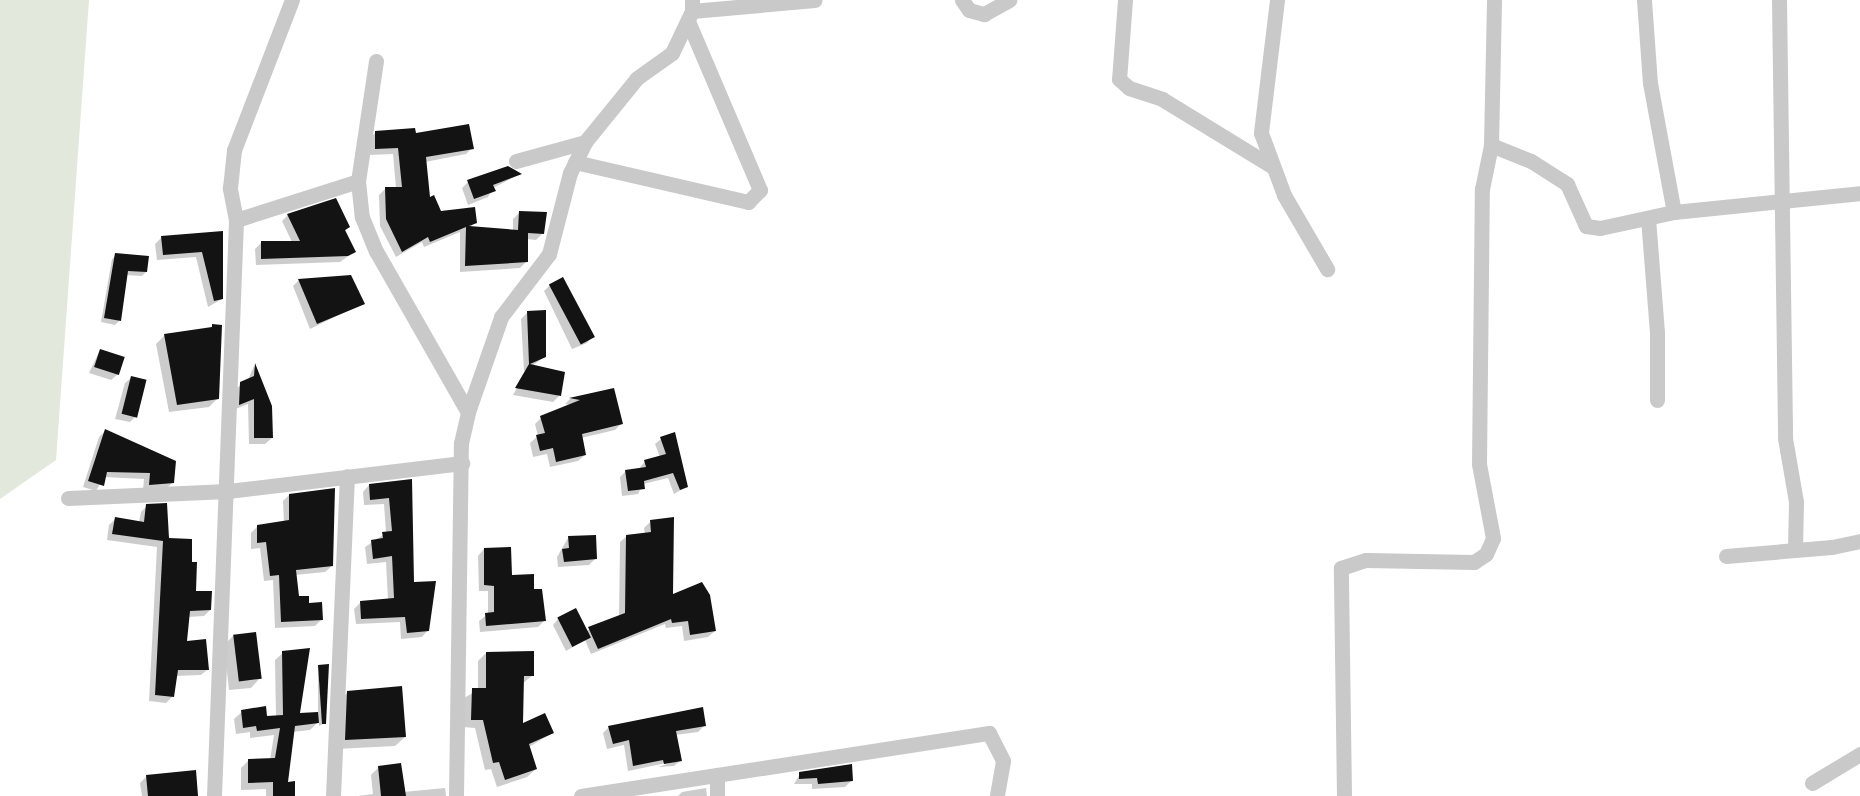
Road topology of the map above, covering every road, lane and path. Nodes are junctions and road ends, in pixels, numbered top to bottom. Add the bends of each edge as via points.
1 (292, 0) edge
2 (815, 0) edge
3 (962, 0) edge
4 (1125, 0) edge
5 (1277, 0) edge
6 (1494, 0) edge
7 (1644, 0) edge
8 (1779, 0) edge
9 (1006, 1) edge
10 (691, 11) edge
11 (376, 62) dead end
12 (585, 142) junction
13 (1491, 145) junction
14 (516, 161) dead end
15 (575, 162) junction
16 (1273, 168) junction
17 (358, 181) junction
18 (1860, 193) edge
19 (1781, 202) junction
20 (1674, 212) junction
21 (1648, 218) junction
22 (236, 220) junction
23 (1327, 269) dead end
24 (1657, 400) dead end
25 (468, 412) junction
26 (462, 463) junction
27 (347, 476) junction
28 (228, 490) junction
29 (68, 498) dead end
30 (1860, 541) edge
31 (1795, 548) junction
32 (1726, 556) dead end
33 (1860, 754) edge
34 (717, 775) junction
35 (1812, 783) dead end
36 (214, 796) edge
37 (333, 796) edge
38 (456, 796) edge
39 (581, 796) edge
40 (717, 796) edge
41 (997, 796) edge
42 (1344, 796) edge

1 - 22 street via 234,150 230,188
2 - 10 street
3 - 9 street via 969,10 984,14
4 - 16 street via 1119,79 1129,88 1162,99
5 - 16 street via 1261,133
6 - 13 street
7 - 20 street via 1650,83
8 - 19 street
10 - 12 street via 672,52 637,78
10 - 15 street via 760,190 748,202
11 - 17 street
12 - 14 street
12 - 15 street
13 - 21 street via 1531,161 1567,184 1586,226 1600,228
13 - 42 street via 1482,189 1479,464 1492,538 1486,554 1474,562 1366,560 1341,568
15 - 25 street via 549,254 501,317
16 - 23 street via 1299,224
17 - 22 street
17 - 25 street via 362,217 376,251
18 - 19 street
19 - 20 street
19 - 31 street via 1785,438 1796,502
20 - 21 street
21 - 24 street via 1657,333
22 - 28 street
25 - 26 street via 461,442
26 - 27 street
26 - 38 street
27 - 28 street
27 - 37 street
28 - 29 street
28 - 36 street
30 - 31 street
31 - 32 street
33 - 35 street
34 - 39 street
34 - 40 street
34 - 41 street via 989,732 1003,761

